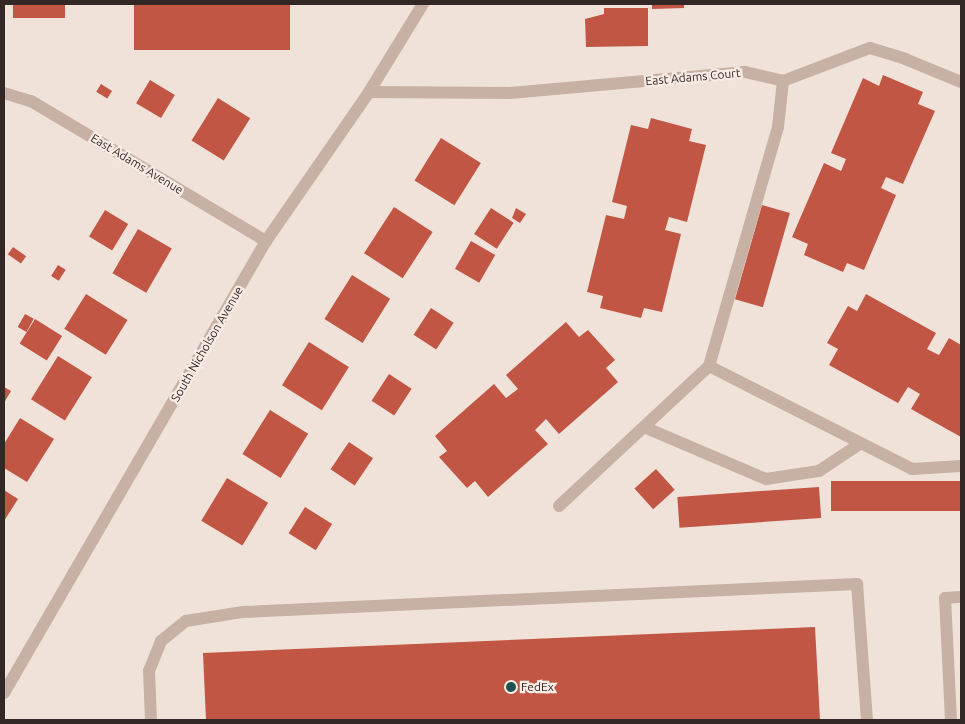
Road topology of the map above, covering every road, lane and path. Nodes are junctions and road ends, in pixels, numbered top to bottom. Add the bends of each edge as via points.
1 (422, 4) edge
2 (782, 81) junction
3 (961, 82) edge
4 (369, 92) junction
5 (4, 94) edge
6 (266, 241) junction
7 (710, 366) junction
8 (644, 426) junction
9 (861, 443) junction
10 (961, 466) edge
11 (559, 506) dead end
12 (961, 597) edge
13 (4, 692) edge
14 (152, 720) edge
15 (867, 720) edge
16 (951, 720) edge

1 - 4 street, South Nicholson Avenue
2 - 3 street via 870,48 905,58
2 - 4 street, East Adams Court via 745,72 510,93
2 - 7 street via 778,127
4 - 6 street, South Nicholson Avenue
5 - 6 street, East Adams Avenue via 31,101
6 - 13 street, South Nicholson Avenue
7 - 8 street
7 - 9 street
8 - 9 street via 766,478 818,471
8 - 11 street
9 - 10 street via 912,470
12 - 16 street via 945,598
14 - 15 street via 149,671 161,641 186,621 243,612 857,584

